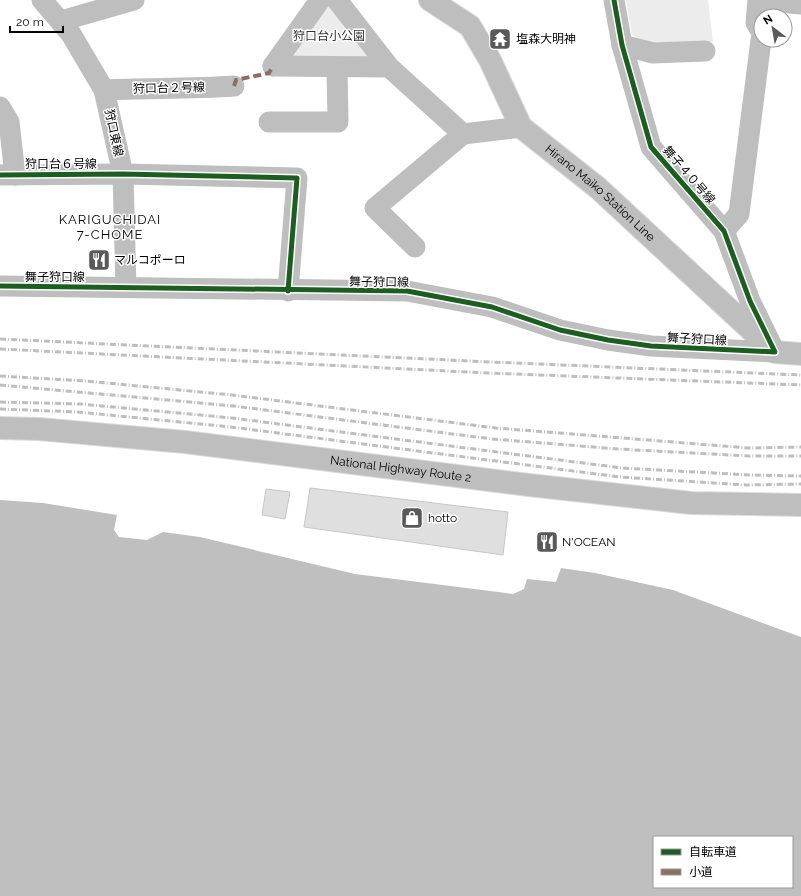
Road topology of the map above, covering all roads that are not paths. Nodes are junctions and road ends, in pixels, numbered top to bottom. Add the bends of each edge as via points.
1 (42, 0) edge
2 (134, 0) edge
3 (320, 0) edge
4 (336, 0) edge
5 (430, 0) edge
6 (614, 0) edge
7 (801, 4) edge
8 (757, 8) edge
9 (61, 21) junction
10 (622, 45) junction
11 (760, 48) edge
12 (705, 51) dead end
13 (390, 67) junction
14 (337, 68) junction
15 (234, 86) dead end
16 (104, 90) junction
17 (0, 107) edge
18 (269, 122) dead end
19 (521, 127) junction
20 (463, 134) junction
21 (122, 174) junction
22 (8, 175) edge
23 (724, 231) junction
24 (415, 247) dead end
25 (0, 286) edge
26 (126, 287) junction
27 (288, 291) junction
28 (775, 352) junction
29 (801, 354) edge
30 (0, 428) edge
31 (801, 505) edge

1 - 9 street, 狩口東線
2 - 9 street
3 - 14 street via 273,66
4 - 13 street
5 - 19 main road, Hirano Maiko Station Line via 470,26 490,60
6 - 10 street, 舞子４０号線
7 - 8 street via 758,0
9 - 16 street, 狩口東線
10 - 12 street via 653,53
10 - 23 street, 舞子４０号線 via 651,147
11 - 23 street via 739,214
13 - 14 street
13 - 20 street
14 - 18 street via 338,122
15 - 16 street, 狩口台２号線 via 186,90
16 - 21 street, 狩口東線
17 - 22 street via 10,122
19 - 20 street
19 - 28 main road, Hirano Maiko Station Line via 598,188
20 - 24 street via 375,208
21 - 22 street, 狩口台６号線
21 - 26 street, 狩口東線
21 - 27 street, 狩口台６号線 via 297,178
23 - 28 street, 舞子４０号線 via 750,301
25 - 26 street, 舞子狩口線
26 - 27 street, 舞子狩口線
27 - 28 street, 舞子狩口線 via 407,291 492,307 560,330 608,340 650,346
28 - 29 main road
30 - 31 main road, National Highway Route 2 via 185,442 691,503

